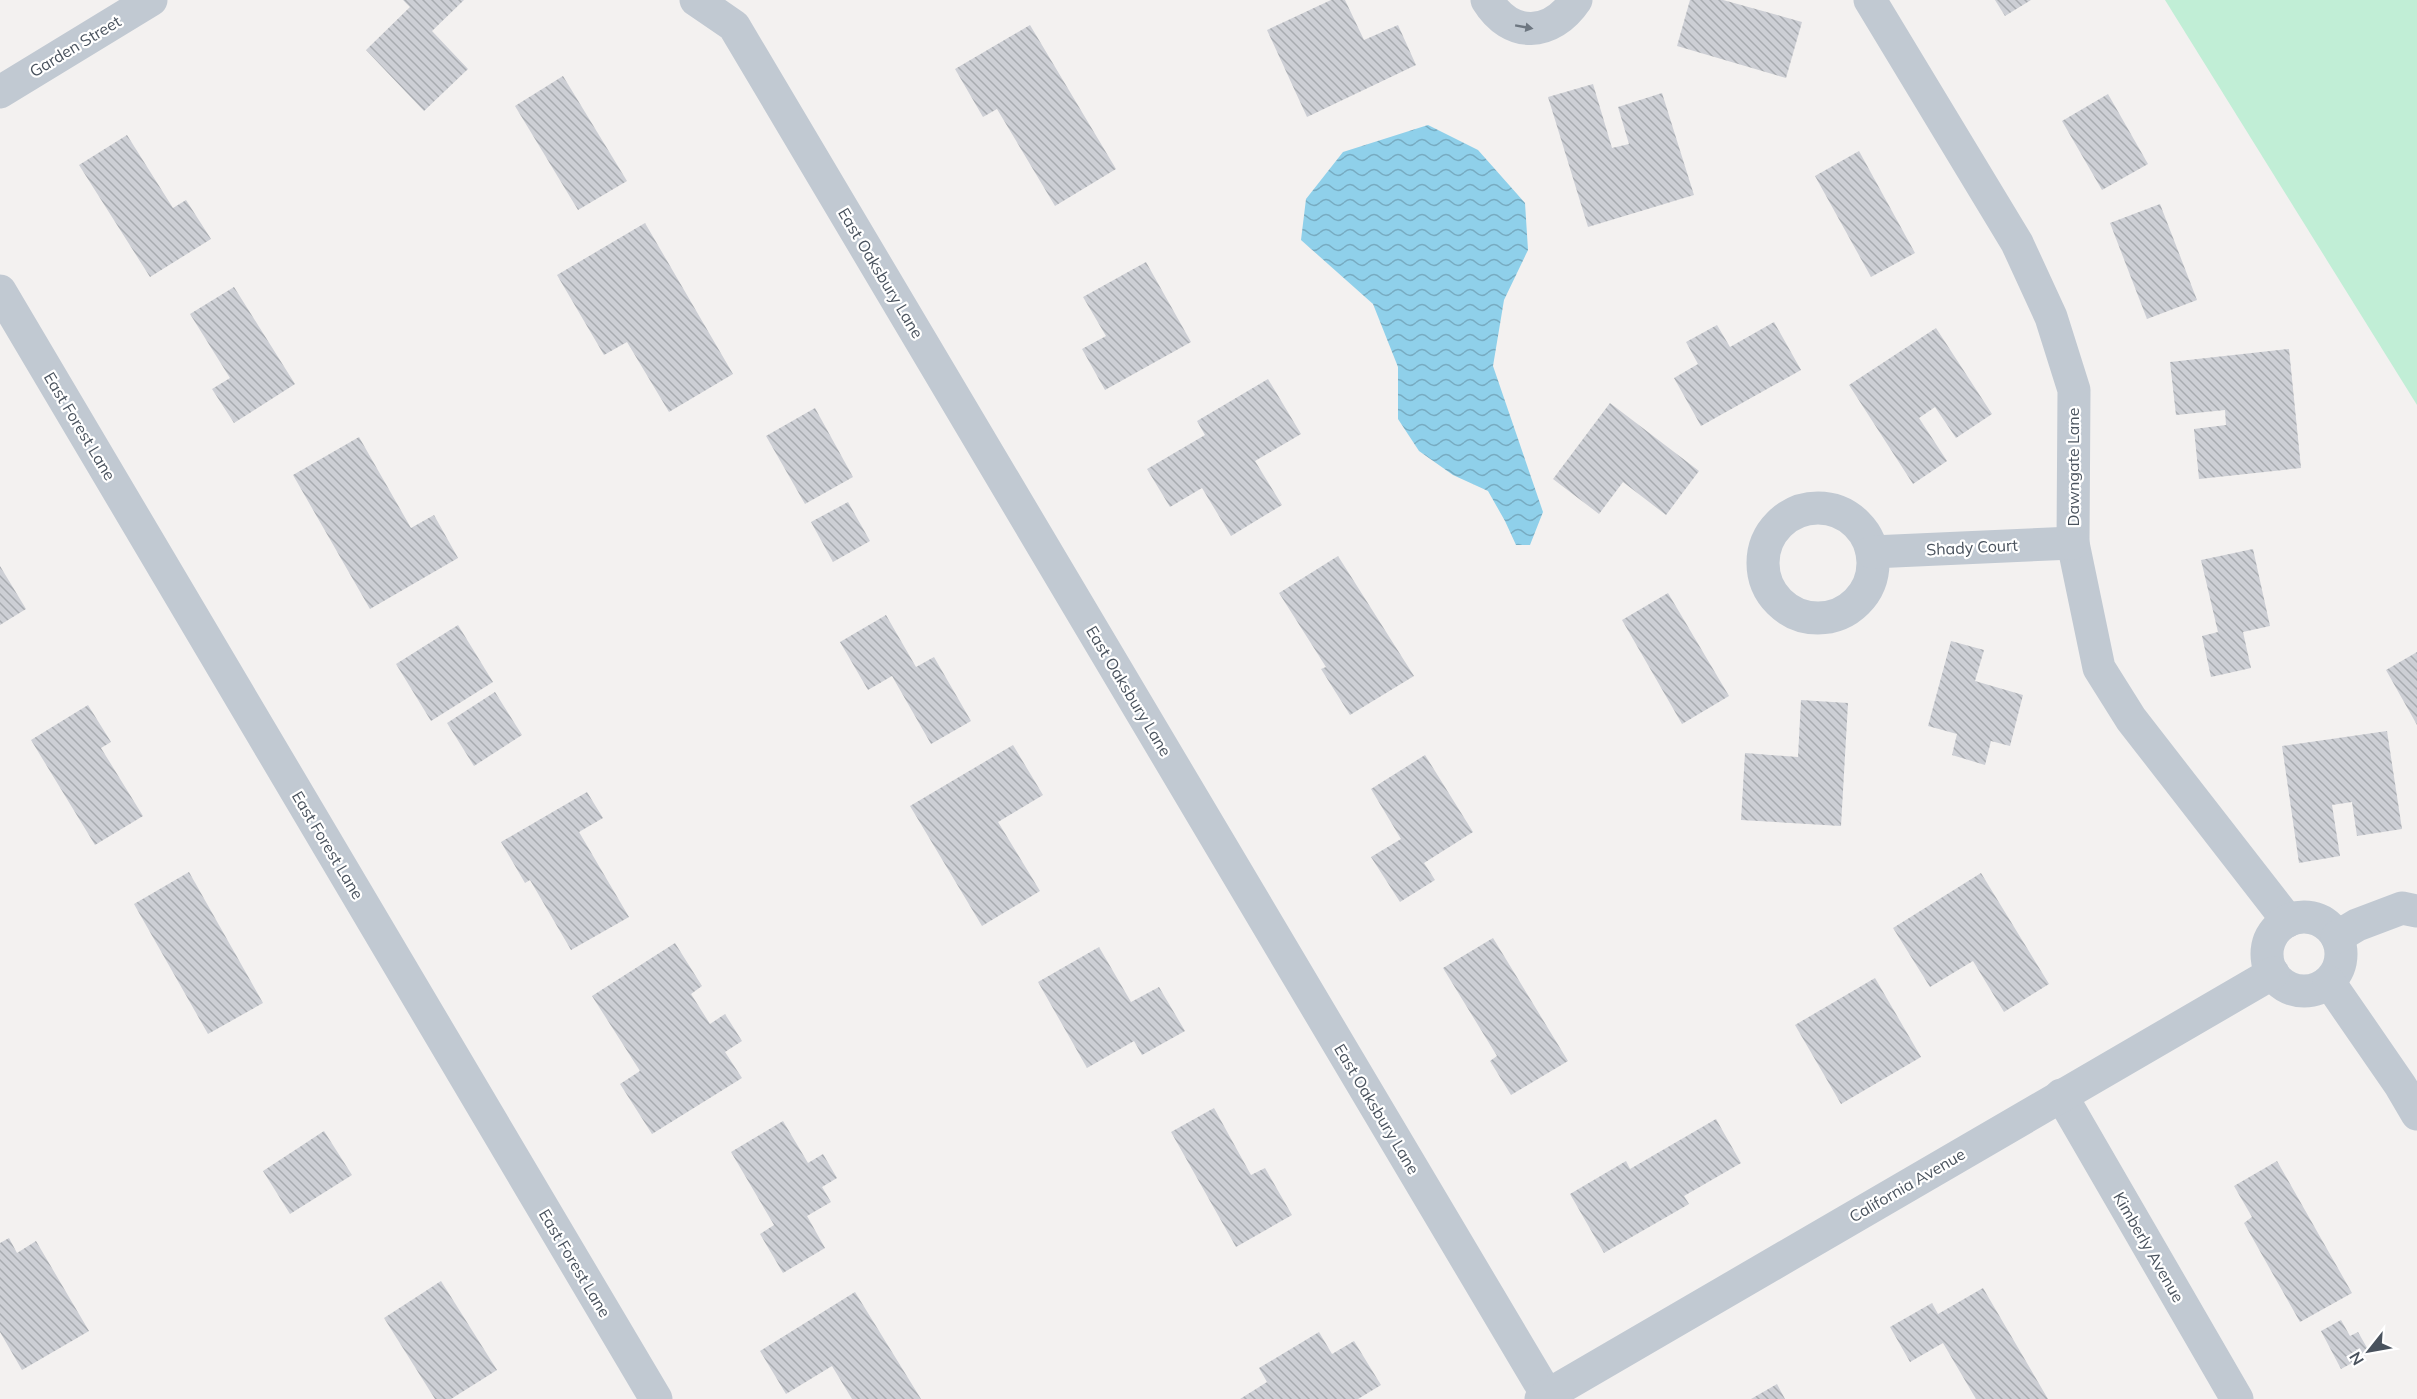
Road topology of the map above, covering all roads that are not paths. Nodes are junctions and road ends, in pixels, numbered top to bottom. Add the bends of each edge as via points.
1 (151, 0) edge
2 (696, 0) edge
3 (1487, 0) edge
4 (1576, 0) edge
5 (1870, 0) edge
6 (0, 92) edge
7 (0, 291) edge
8 (2073, 543) junction
9 (1872, 552) dead end
10 (2417, 911) edge
11 (2288, 921) junction
12 (2337, 937) junction
13 (2273, 973) junction
14 (2329, 982) junction
15 (2061, 1095) junction
16 (2417, 1114) edge
17 (1544, 1397) edge
18 (656, 1399) edge
19 (2238, 1399) edge

1 - 6 street, Garden Street
2 - 17 street, East Oaksbury Lane via 734,26
3 -> 4 street via 1507,22 1539,29 1567,14
5 - 8 street, Dawngate Lane via 2017,243 2051,317 2074,390
7 - 18 street, East Forest Lane
8 - 9 street, Shady Court
8 - 11 street, Dawngate Lane via 2100,668 2131,719
10 - 12 street via 2402,908
11 - 12 street via 2307,916 2326,923
11 - 13 street via 2275,931 2269,943 2268,962
12 - 14 street via 2339,967
13 - 14 street via 2283,984 2306,991
13 - 15 street, California Avenue
14 - 16 street
15 - 17 street, California Avenue
15 - 19 street, Kimberly Avenue

